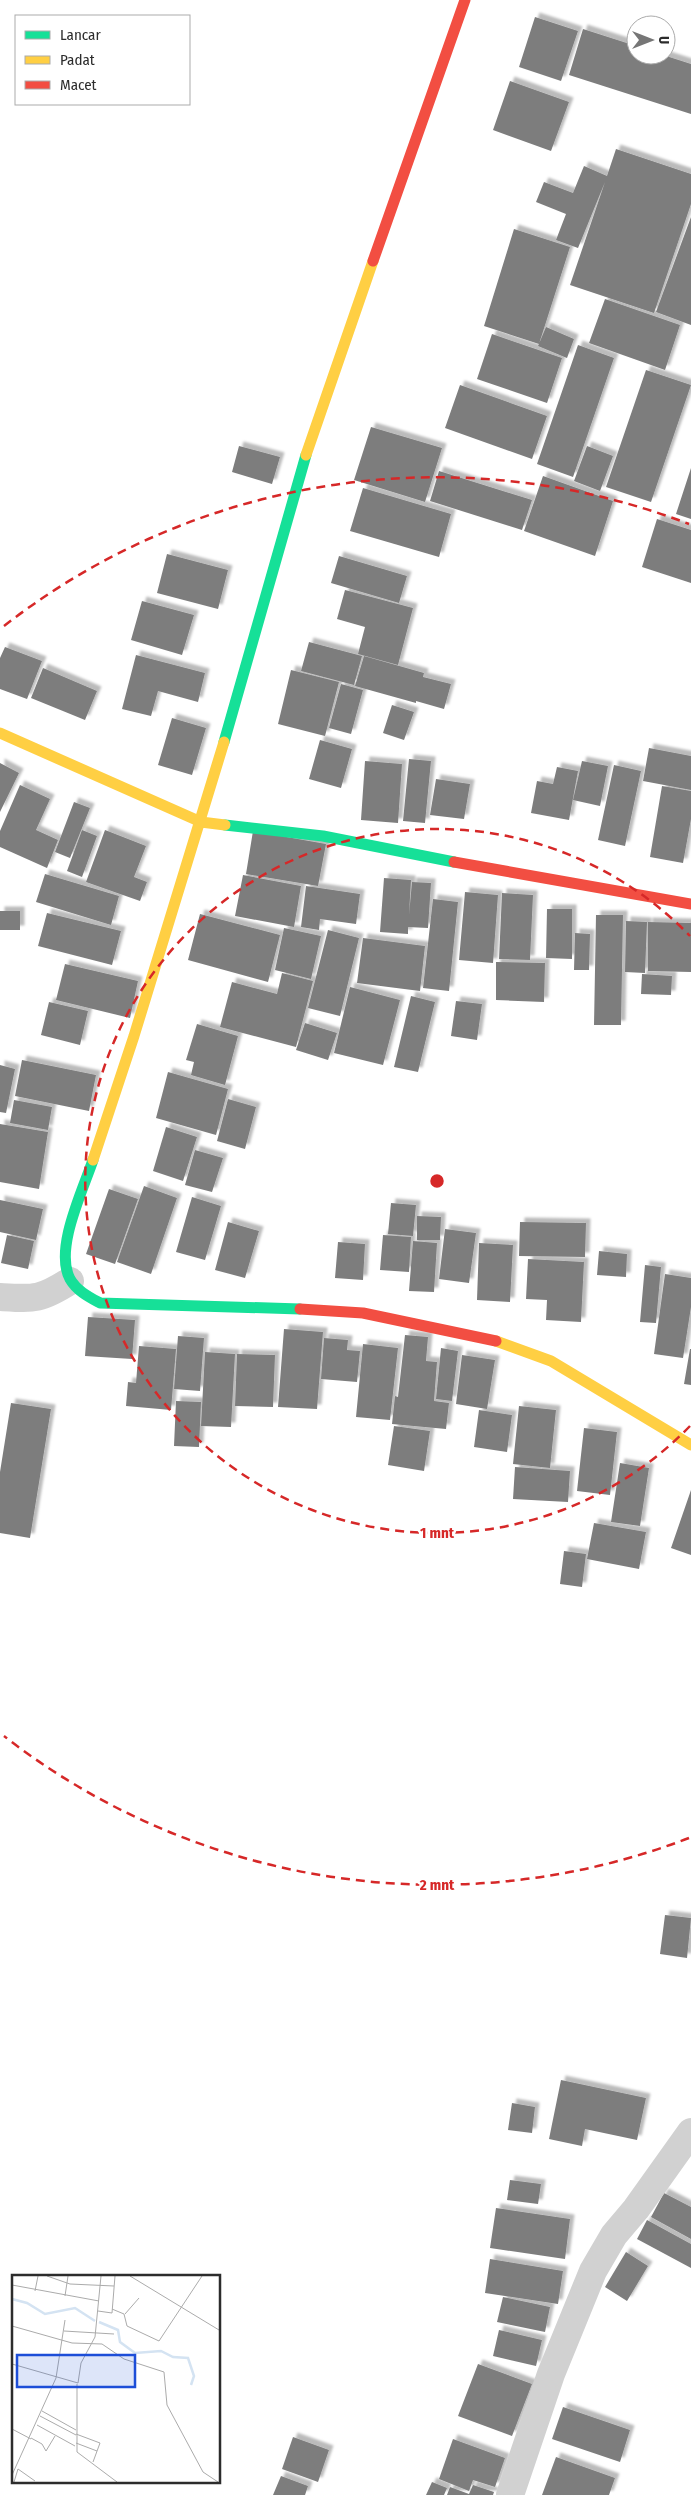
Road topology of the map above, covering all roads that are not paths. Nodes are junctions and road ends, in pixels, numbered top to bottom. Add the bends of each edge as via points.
1 (465, 0) edge
2 (0, 733) edge
3 (201, 822) junction
4 (691, 904) edge
5 (70, 1281) junction
6 (0, 1297) edge
7 (691, 1445) edge
8 (691, 2132) edge
9 (510, 2495) edge

1 - 3 street via 308,446
2 - 3 street
3 - 4 street via 323,836
3 - 5 street via 66,1240 64,1261
5 - 6 street via 48,1295 30,1299
5 - 7 street via 81,1293 100,1303 337,1310 490,1339 550,1361
8 - 9 street via 614,2235 593,2271 550,2374

